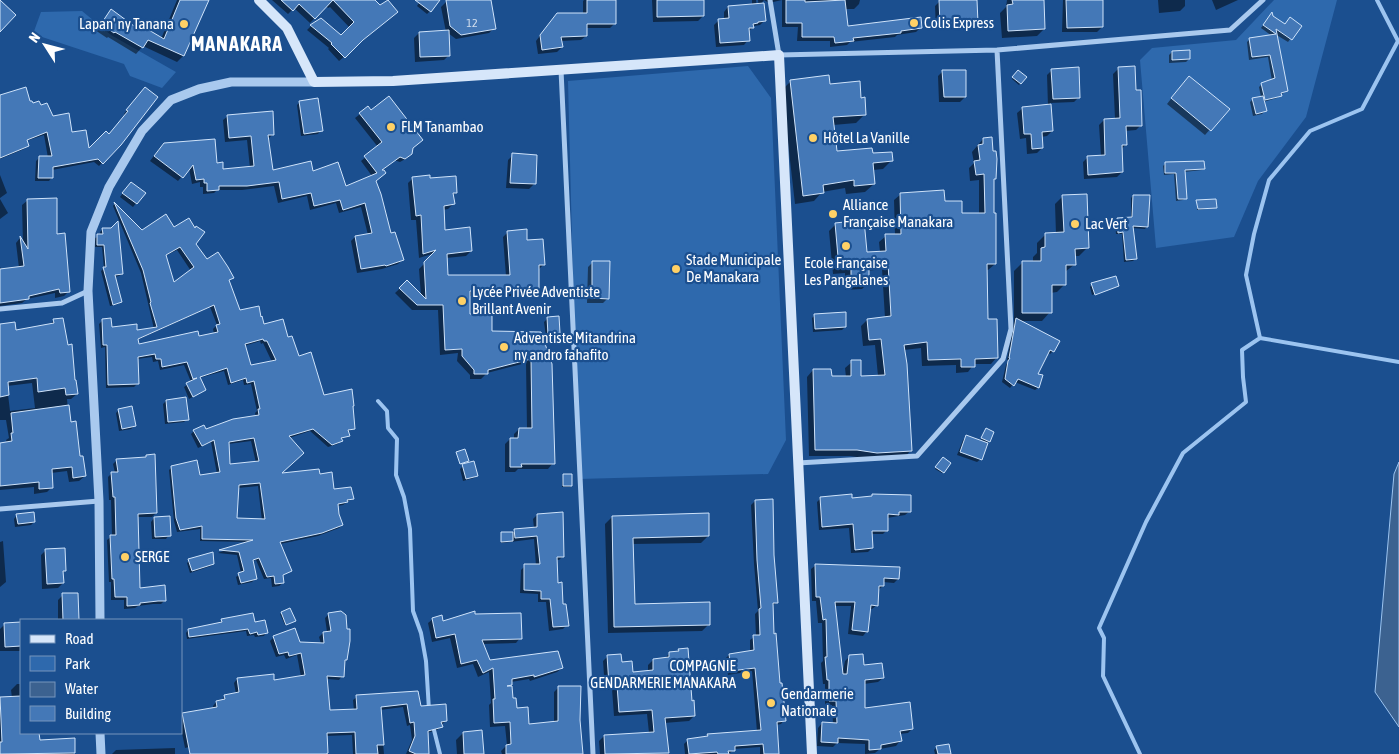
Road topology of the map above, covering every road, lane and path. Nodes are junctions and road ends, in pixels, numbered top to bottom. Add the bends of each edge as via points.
1 (259, 0) edge
2 (770, 0) edge
3 (1262, 0) edge
4 (997, 50) junction
5 (779, 55) junction
6 (561, 69) junction
7 (314, 82) junction
8 (88, 291) junction
9 (0, 309) edge
10 (798, 463) junction
11 (99, 502) junction
12 (0, 509) edge
13 (100, 619) edge
14 (100, 734) edge
15 (100, 754) edge
16 (593, 754) edge
17 (812, 754) edge

1 - 7 main road via 287,28
2 - 5 street
3 - 4 street via 1230,30
4 - 5 street
4 - 10 street via 1011,330 1003,359 917,456
5 - 6 main road
5 - 10 main road
6 - 7 main road via 393,81
6 - 16 street
7 - 8 street via 231,82 171,100 142,131 109,187 90,232
8 - 9 street via 62,303
8 - 11 street
10 - 17 main road
11 - 12 street
11 - 13 street
14 - 15 street

